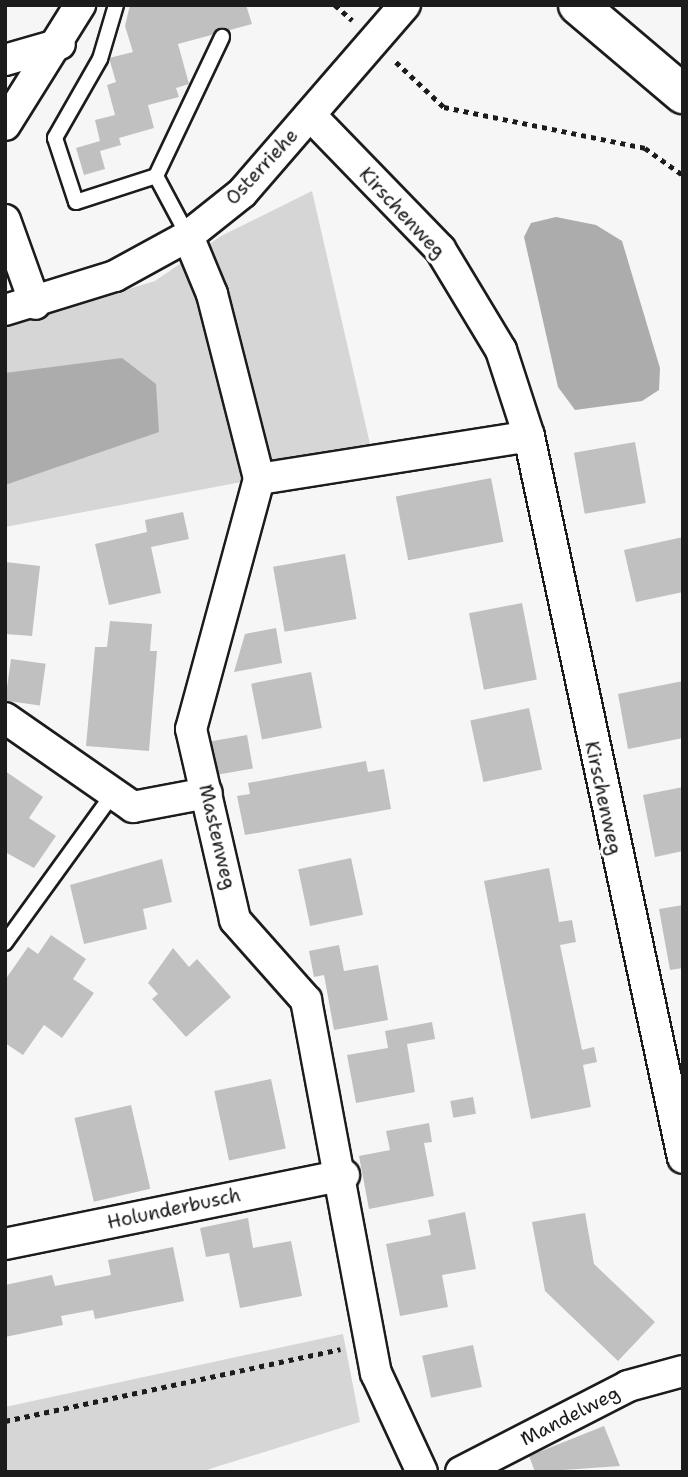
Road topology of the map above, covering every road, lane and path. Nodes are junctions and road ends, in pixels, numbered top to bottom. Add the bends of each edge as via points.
1 (80, 5) edge
2 (116, 5) edge
3 (405, 5) edge
4 (578, 5) edge
5 (222, 37) dead end
6 (374, 40) junction
7 (60, 44) junction
8 (5, 60) edge
9 (683, 94) edge
10 (310, 115) junction
11 (5, 125) edge
12 (683, 175) edge
13 (156, 176) junction
14 (5, 220) edge
15 (188, 236) junction
16 (35, 304) junction
17 (5, 310) edge
18 (529, 436) junction
19 (259, 479) junction
20 (5, 718) edge
21 (207, 793) junction
22 (113, 794) junction
23 (5, 943) edge
24 (683, 1158) edge
25 (344, 1175) junction
26 (5, 1244) edge
27 (371, 1343) junction
28 (683, 1371) edge
29 (5, 1421) edge
30 (422, 1472) edge
31 (461, 1472) edge

1 - 7 street
2 - 13 lane via 100,59 55,138 76,202
3 - 6 street, Osterriehe
4 - 9 main road
5 - 13 lane
6 - 10 street, Osterriehe
6 - 12 path via 444,107 645,148
7 - 8 street
7 - 11 street
10 - 15 street, Osterriehe via 242,193
10 - 18 street, Kirschenweg via 440,249 501,350
13 - 15 lane
14 - 16 street
15 - 16 street, Osterriehe via 115,276
15 - 19 street, Mastenweg via 212,294
16 - 17 street, Osterriehe
18 - 19 street
18 - 24 street, Kirschenweg
19 - 21 street, Mastenweg via 191,729
20 - 22 street
21 - 22 street via 133,807
21 - 25 street, Mastenweg via 235,920 306,1000
22 - 23 lane
25 - 26 street, Holunderbusch
25 - 27 street, Mastenweg
27 - 29 path
27 - 30 street, Mastenweg via 394,1423
28 - 31 street, Mandelweg via 628,1386

